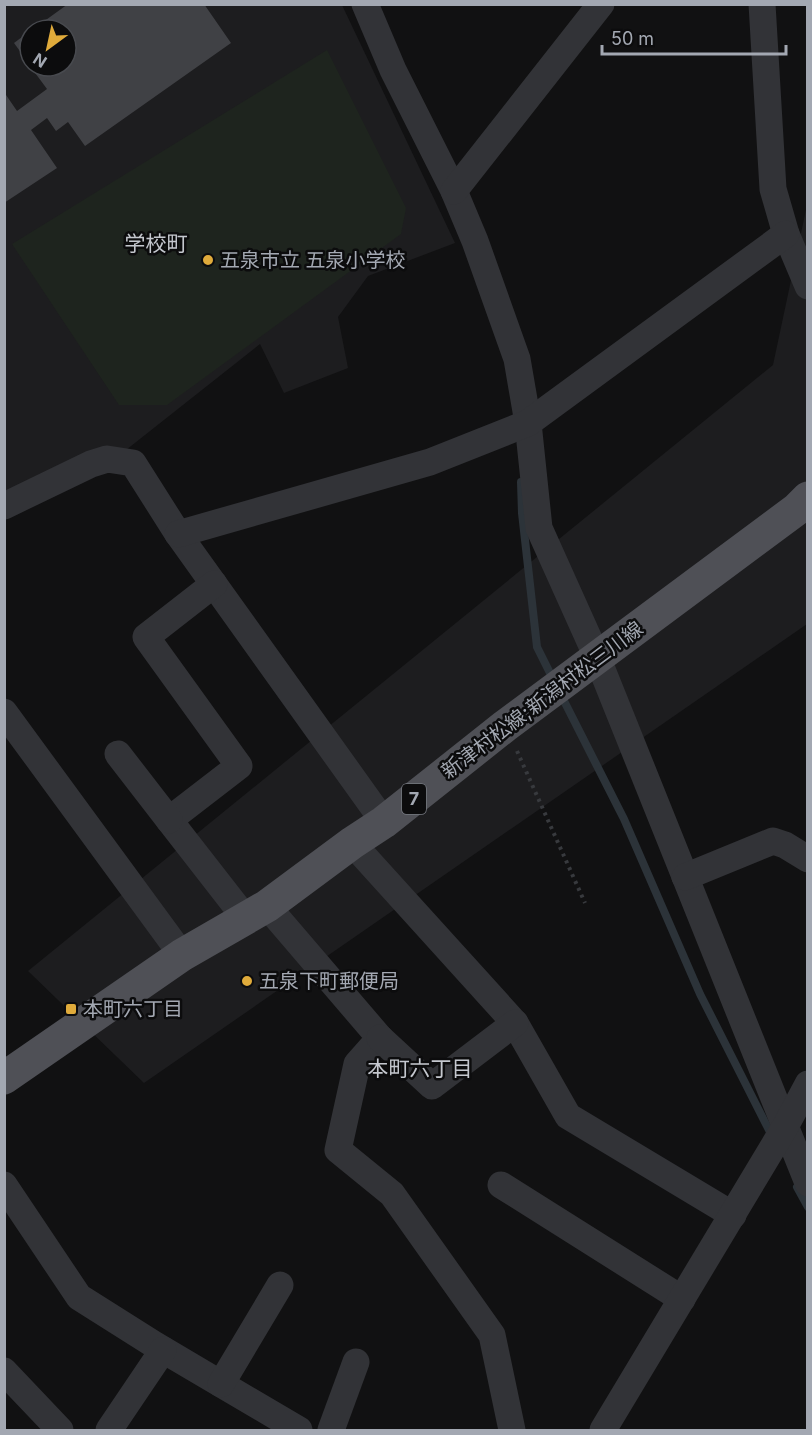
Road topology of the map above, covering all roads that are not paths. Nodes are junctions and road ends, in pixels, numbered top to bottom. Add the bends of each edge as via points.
1 (365, 4) edge
2 (601, 4) edge
3 (762, 4) edge
4 (454, 191) junction
5 (786, 234) junction
6 (807, 286) edge
7 (528, 423) junction
8 (807, 498) edge
9 (4, 506) edge
10 (178, 534) junction
11 (214, 584) junction
12 (597, 657) junction
13 (4, 712) edge
14 (118, 754) dead end
15 (169, 820) junction
16 (384, 822) junction
17 (352, 843) junction
18 (807, 859) edge
19 (685, 877) junction
20 (256, 913) junction
21 (182, 955) junction
22 (515, 1023) junction
23 (380, 1038) junction
24 (4, 1078) edge
25 (807, 1084) edge
26 (785, 1127) junction
27 (807, 1183) edge
28 (4, 1185) edge
29 (501, 1185) dead end
30 (733, 1215) junction
31 (280, 1285) dead end
32 (682, 1299) junction
33 (163, 1350) junction
34 (356, 1362) dead end
35 (4, 1371) edge
36 (221, 1384) junction
37 (60, 1431) edge
38 (109, 1431) edge
39 (299, 1431) edge
40 (331, 1431) edge
41 (512, 1431) edge
42 (603, 1431) edge

1 - 4 street via 393,70
2 - 4 street
3 - 5 street via 773,189
4 - 7 street via 517,359
5 - 6 street
5 - 7 street
7 - 10 street via 430,462
7 - 12 street via 539,528
8 - 12 main road, 新津村松線;新潟村松三川線 / 7
9 - 10 street via 91,464 107,459 133,463
10 - 11 street
11 - 15 street via 146,637 239,766
11 - 16 street
12 - 16 main road, 新津村松線;新潟村松三川線 / 7
12 - 19 street
13 - 21 street
14 - 15 street
15 - 20 street
16 - 17 main road, 新津村松線;新潟村松三川線 / 7
17 - 20 main road, 新津村松線;新潟村松三川線 / 7
17 - 22 street
18 - 19 street via 773,842
19 - 26 street
20 - 21 main road, 新津村松線;新潟村松三川線 / 7
20 - 23 street
21 - 24 main road, 新津村松線;新潟村松三川線 / 7
22 - 23 street via 432,1086
22 - 30 street via 568,1116
23 - 41 street via 357,1064 338,1149 392,1194 492,1335
25 - 26 street
26 - 27 street
26 - 30 street
28 - 33 street via 80,1297
29 - 32 street
30 - 32 street
31 - 36 street
32 - 42 street
33 - 36 street
33 - 38 street
34 - 40 street
35 - 37 street
36 - 39 street

